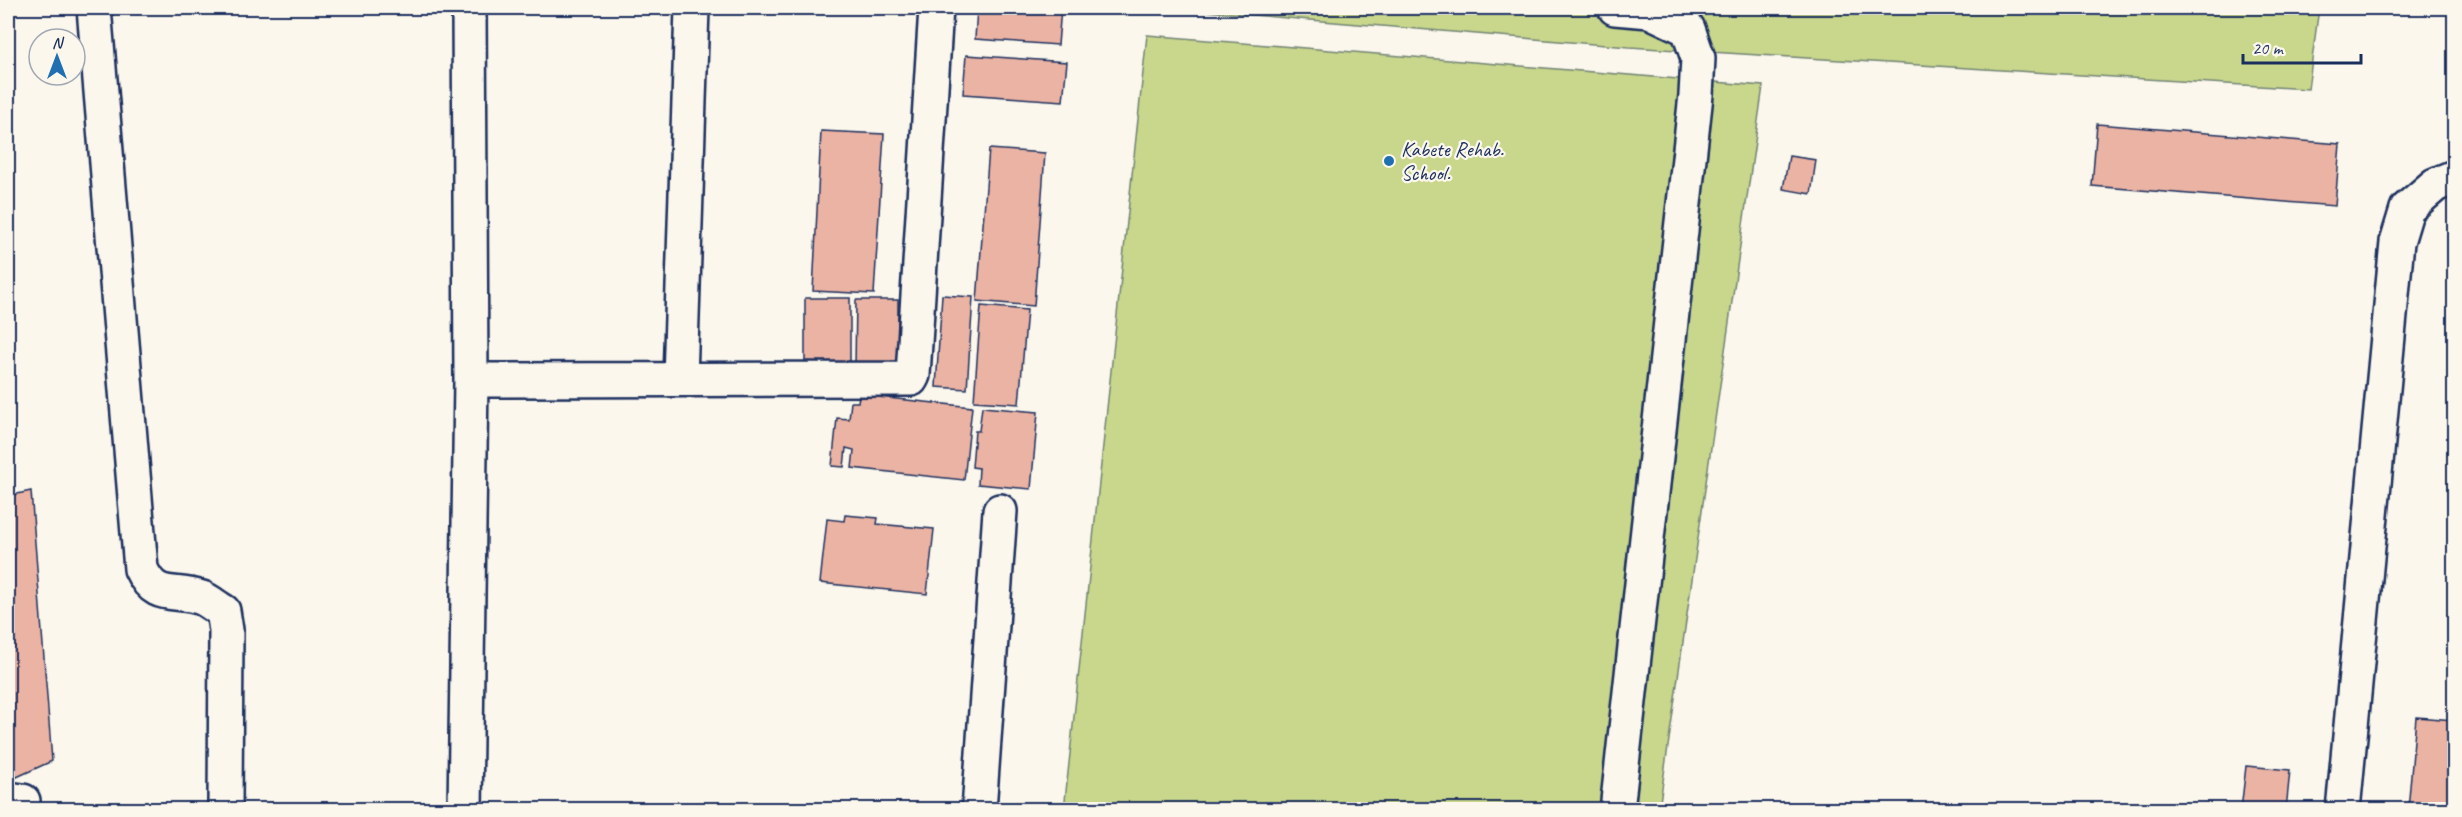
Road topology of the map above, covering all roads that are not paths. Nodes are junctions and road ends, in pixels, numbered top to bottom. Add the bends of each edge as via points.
1 (94, 8) edge
2 (469, 8) edge
3 (692, 8) edge
4 (936, 8) edge
5 (1615, 8) edge
6 (2454, 177) edge
7 (680, 379) junction
8 (471, 380) junction
9 (1000, 511) dead end
10 (225, 810) edge
11 (465, 810) edge
12 (979, 810) edge
13 (1617, 810) edge
14 (2343, 810) edge

1 - 10 street via 141,569 148,583 161,591 202,598 223,611
2 - 8 street
3 - 7 street
4 - 7 street via 911,379
5 - 13 street via 1650,11 1688,29 1698,58
6 - 14 street via 2435,185 2408,209 2397,242
7 - 8 street
8 - 11 street
9 - 12 street

